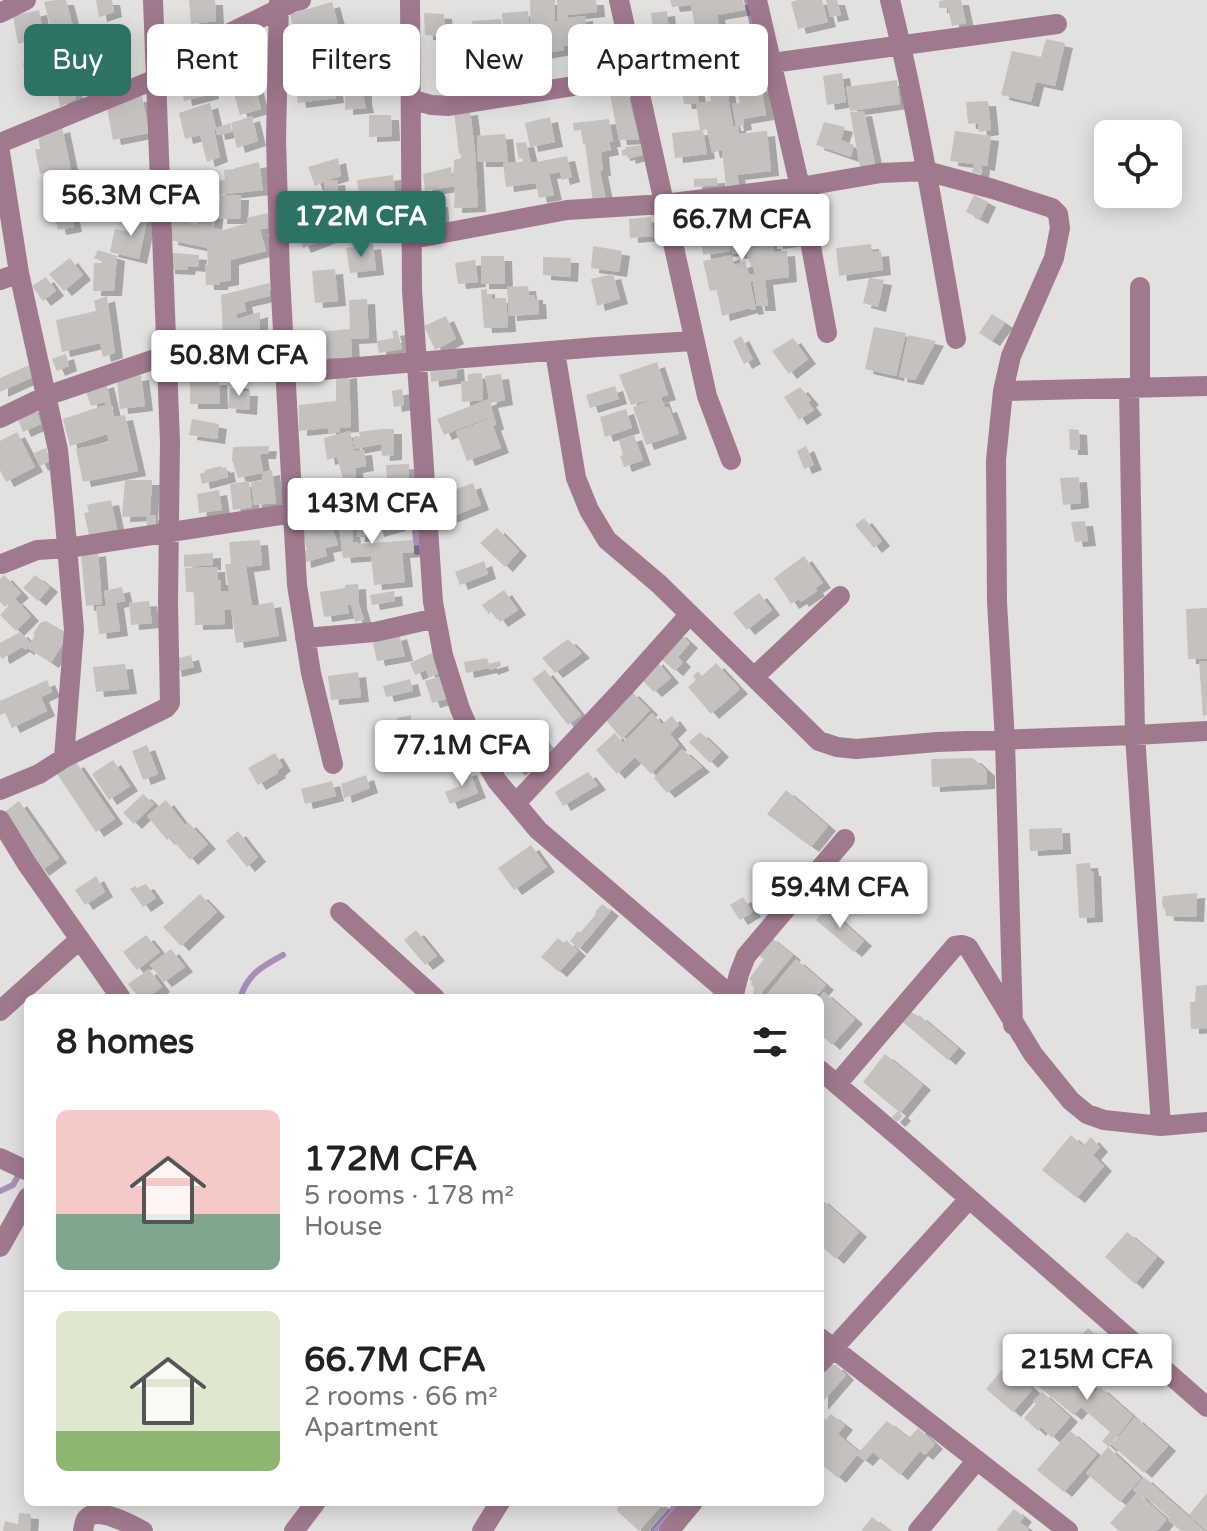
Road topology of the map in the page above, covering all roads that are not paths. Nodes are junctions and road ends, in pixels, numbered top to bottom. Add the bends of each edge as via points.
1 (26, 0) edge
2 (153, 0) edge
3 (301, 0) edge
4 (410, 0) edge
5 (619, 0) edge
6 (757, 0) edge
7 (890, 0) edge
8 (279, 4) edge
9 (0, 13) edge
10 (154, 24) edge
11 (242, 24) edge
12 (624, 24) edge
13 (1057, 24) dead end
14 (902, 46) junction
15 (768, 63) edge
16 (772, 63) junction
17 (147, 83) edge
18 (568, 87) edge
19 (157, 96) edge
20 (640, 96) edge
21 (411, 99) junction
22 (0, 143) edge
23 (0, 152) edge
24 (926, 171) junction
25 (800, 187) junction
26 (664, 204) junction
27 (412, 239) junction
28 (10, 276) edge
29 (1140, 287) dead end
30 (827, 333) dead end
31 (956, 339) dead end
32 (694, 341) junction
33 (555, 352) junction
34 (167, 355) junction
35 (417, 361) junction
36 (286, 373) junction
37 (1207, 386) edge
38 (1135, 388) junction
39 (1003, 391) junction
40 (46, 396) junction
41 (0, 418) edge
42 (731, 460) dead end
43 (425, 490) junction
44 (293, 506) junction
45 (169, 532) junction
46 (68, 548) junction
47 (2, 564) edge
48 (840, 596) dead end
49 (690, 614) junction
50 (436, 618) junction
51 (305, 638) junction
52 (754, 677) junction
53 (1207, 731) edge
54 (1135, 735) junction
55 (1005, 741) junction
56 (64, 758) junction
57 (333, 764) dead end
58 (0, 790) edge
59 (516, 803) junction
60 (0, 820) edge
61 (845, 839) dead end
62 (340, 912) dead end
63 (80, 939) junction
64 (118, 994) edge
65 (431, 994) edge
66 (728, 994) edge
67 (734, 994) edge
68 (0, 1011) edge
69 (1013, 1025) junction
70 (824, 1073) edge
71 (837, 1084) junction
72 (1207, 1122) edge
73 (1161, 1126) junction
74 (0, 1158) edge
75 (24, 1169) edge
76 (969, 1199) junction
77 (24, 1204) edge
78 (0, 1247) edge
79 (824, 1350) edge
80 (1207, 1407) edge
81 (977, 1460) junction
82 (313, 1506) edge
83 (498, 1506) edge
84 (690, 1506) edge
85 (123, 1510) edge
86 (83, 1531) edge
87 (143, 1531) edge
88 (294, 1531) edge
89 (482, 1531) edge
90 (669, 1531) edge
91 (918, 1531) edge
92 (1068, 1531) edge

1 - 9 street
2 - 10 street
3 - 8 street
4 - 21 street
5 - 12 street
6 - 16 street
7 - 14 street
8 - 11 street
8 - 36 street via 276,140
13 - 14 street
14 - 16 street
14 - 24 street
15 - 16 street
16 - 25 street
17 - 22 street
18 - 21 street via 449,106
19 - 34 street
20 - 26 street
21 - 27 street
23 - 28 street
24 - 25 street
24 - 31 street
24 - 39 street via 1058,214 1054,258 1011,356
25 - 26 street
25 - 30 street
26 - 27 street via 567,210
26 - 32 street
27 - 35 street
28 - 40 street
29 - 38 street
32 - 33 street
32 - 42 street
33 - 35 street
33 - 49 street via 576,478 589,510 607,540
34 - 40 street
34 - 45 street
35 - 36 street
35 - 43 street
36 - 44 street
37 - 38 street
38 - 39 street
38 - 54 street
39 - 55 street via 996,476
40 - 41 street
40 - 46 street via 58,450
43 - 44 street
43 - 50 street
44 - 45 street
44 - 51 street
45 - 46 street
45 - 56 street via 170,703
46 - 47 street via 37,550
46 - 56 street via 74,630
48 - 52 street
49 - 52 street
49 - 59 street
50 - 51 street via 375,632
50 - 59 street via 460,709 477,748
51 - 57 street
52 - 55 street via 819,741 837,747
53 - 54 street
54 - 55 street
54 - 73 street
55 - 69 street
56 - 58 street
59 - 66 street via 538,830
60 - 63 street
61 - 67 street via 746,956
62 - 65 street
63 - 64 street
63 - 68 street
69 - 71 street via 968,947 955,946
69 - 73 street via 1087,1114
70 - 71 street
71 - 76 street
72 - 73 street
74 - 75 street
76 - 79 street
76 - 80 street
77 - 78 street
79 - 81 street
81 - 91 street
81 - 92 street
82 - 88 street
83 - 89 street
84 - 90 street
85 - 86 street via 88,1516
85 - 87 street

